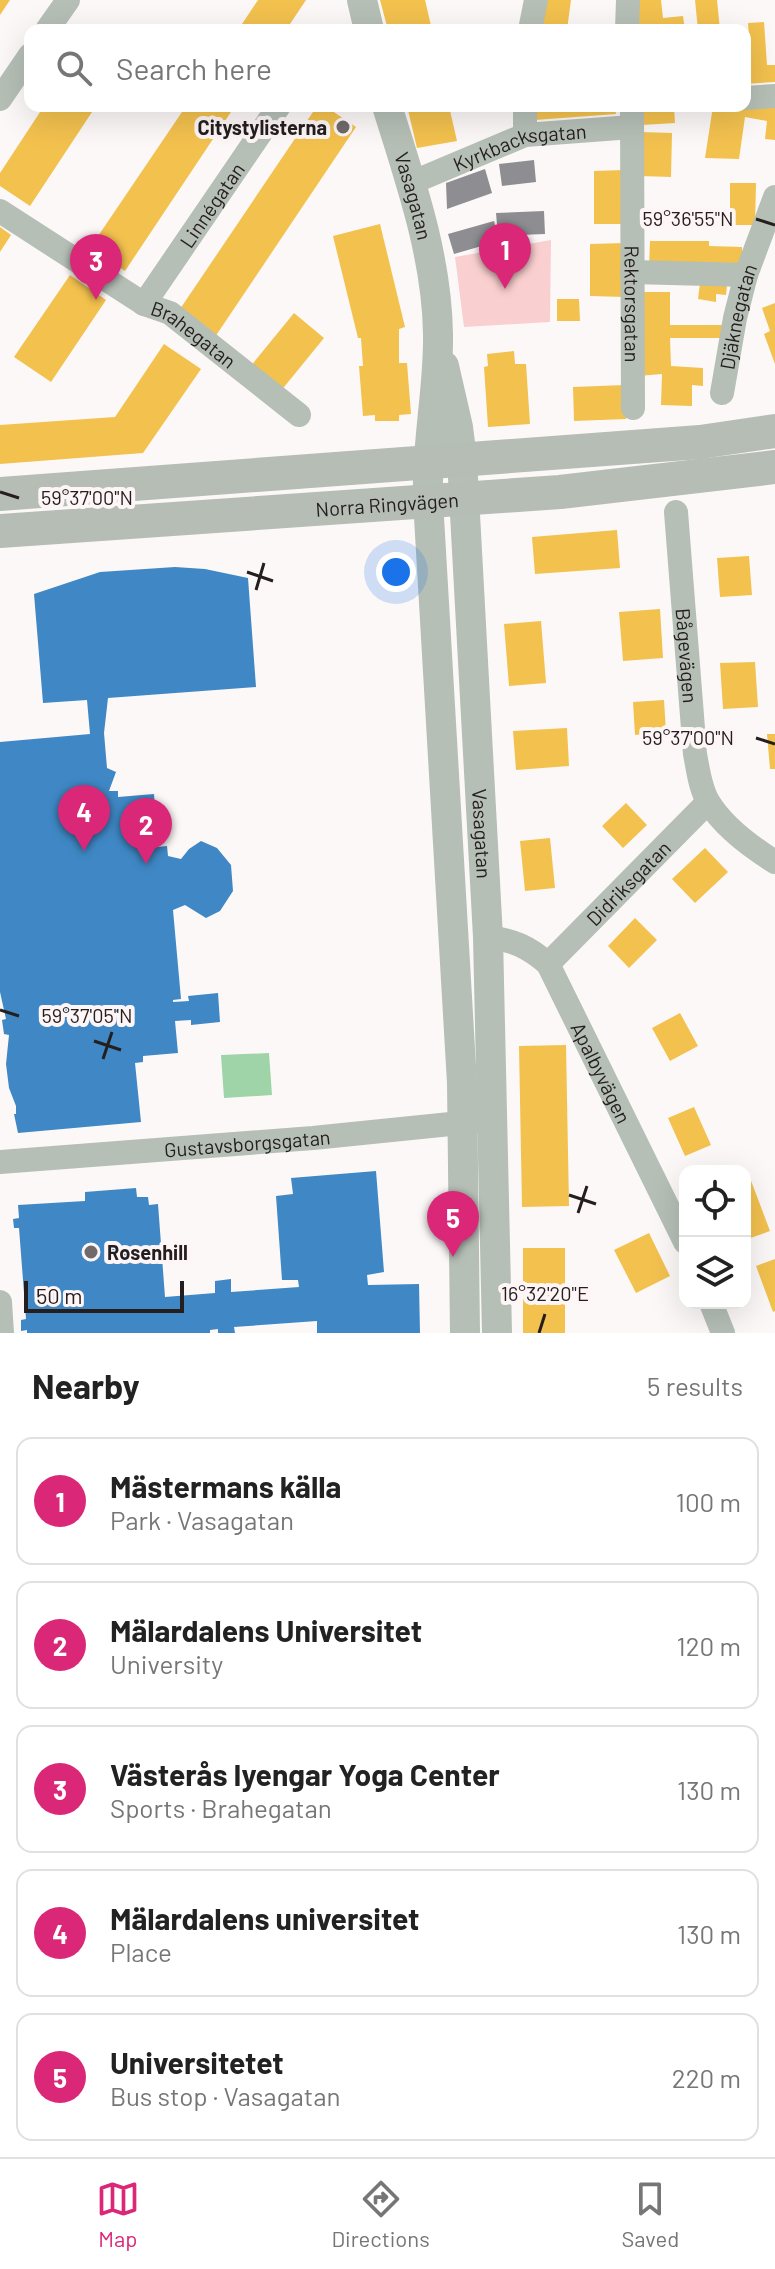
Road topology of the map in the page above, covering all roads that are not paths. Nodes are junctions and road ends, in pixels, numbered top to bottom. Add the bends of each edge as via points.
1 (68, 0) edge
2 (362, 0) edge
3 (536, 0) edge
4 (628, 0) edge
5 (51, 24) edge
6 (368, 24) edge
7 (531, 24) edge
8 (627, 24) edge
9 (24, 64) edge
10 (775, 96) edge
11 (751, 98) edge
12 (0, 99) edge
13 (275, 112) edge
14 (389, 112) edge
15 (525, 112) edge
16 (632, 117) edge
17 (525, 135) junction
18 (411, 183) junction
19 (775, 197) edge
20 (0, 211) edge
21 (632, 272) junction
22 (746, 275) junction
23 (144, 304) junction
24 (438, 337) junction
25 (722, 393) dead end
26 (633, 408) dead end
27 (299, 415) dead end
28 (775, 431) edge
29 (462, 459) junction
30 (427, 461) junction
31 (775, 467) edge
32 (0, 494) edge
33 (464, 498) junction
34 (428, 500) junction
35 (676, 512) dead end
36 (0, 531) edge
37 (708, 802) junction
38 (775, 862) edge
39 (488, 937) junction
40 (548, 964) junction
41 (494, 1119) junction
42 (463, 1122) junction
43 (0, 1162) edge
44 (683, 1237) edge
45 (0, 1302) edge
46 (713, 1309) edge
47 (2, 1333) edge
48 (465, 1333) edge
49 (497, 1333) edge
50 (723, 1333) edge

1 - 5 street
2 - 6 street
3 - 7 street
4 - 8 street
9 - 12 street
10 - 11 street
13 - 23 street, Linnégatan
14 - 18 street, Vasagatan
15 - 17 street
16 - 17 street, Kyrkbacksgatan
16 - 21 street, Rektorsgatan
17 - 18 street, Kyrkbacksgatan
18 - 24 street, Vasagatan via 436,291
19 - 22 street, Djäknegatan
20 - 23 street, Brahegatan
21 - 22 street
21 - 26 street, Rektorsgatan
22 - 25 street, Djäknegatan
23 - 27 street, Brahegatan via 170,313
24 - 29 street, Vasagatan
24 - 30 street, Vasagatan
28 - 29 main road, Norra Ringvägen via 700,442
29 - 30 main road, Norra Ringvägen
29 - 33 street, Vasagatan
30 - 32 main road, Norra Ringvägen
30 - 34 street, Vasagatan
31 - 33 main road, Norra Ringvägen
33 - 34 main road, Norra Ringvägen
33 - 39 street, Vasagatan
34 - 36 main road, Norra Ringvägen
34 - 42 street, Vasagatan
35 - 37 street, Bågevägen via 695,754
37 - 38 street, Bågevägen via 753,848
37 - 40 street, Didriksgatan
39 - 40 street via 530,948
39 - 41 street, Vasagatan
40 - 44 street, Apalbyvägen
41 - 42 street, Gustavsborgsgatan
41 - 49 street, Vasagatan
42 - 43 street, Gustavsborgsgatan
42 - 48 street, Vasagatan
45 - 47 street
46 - 50 street

